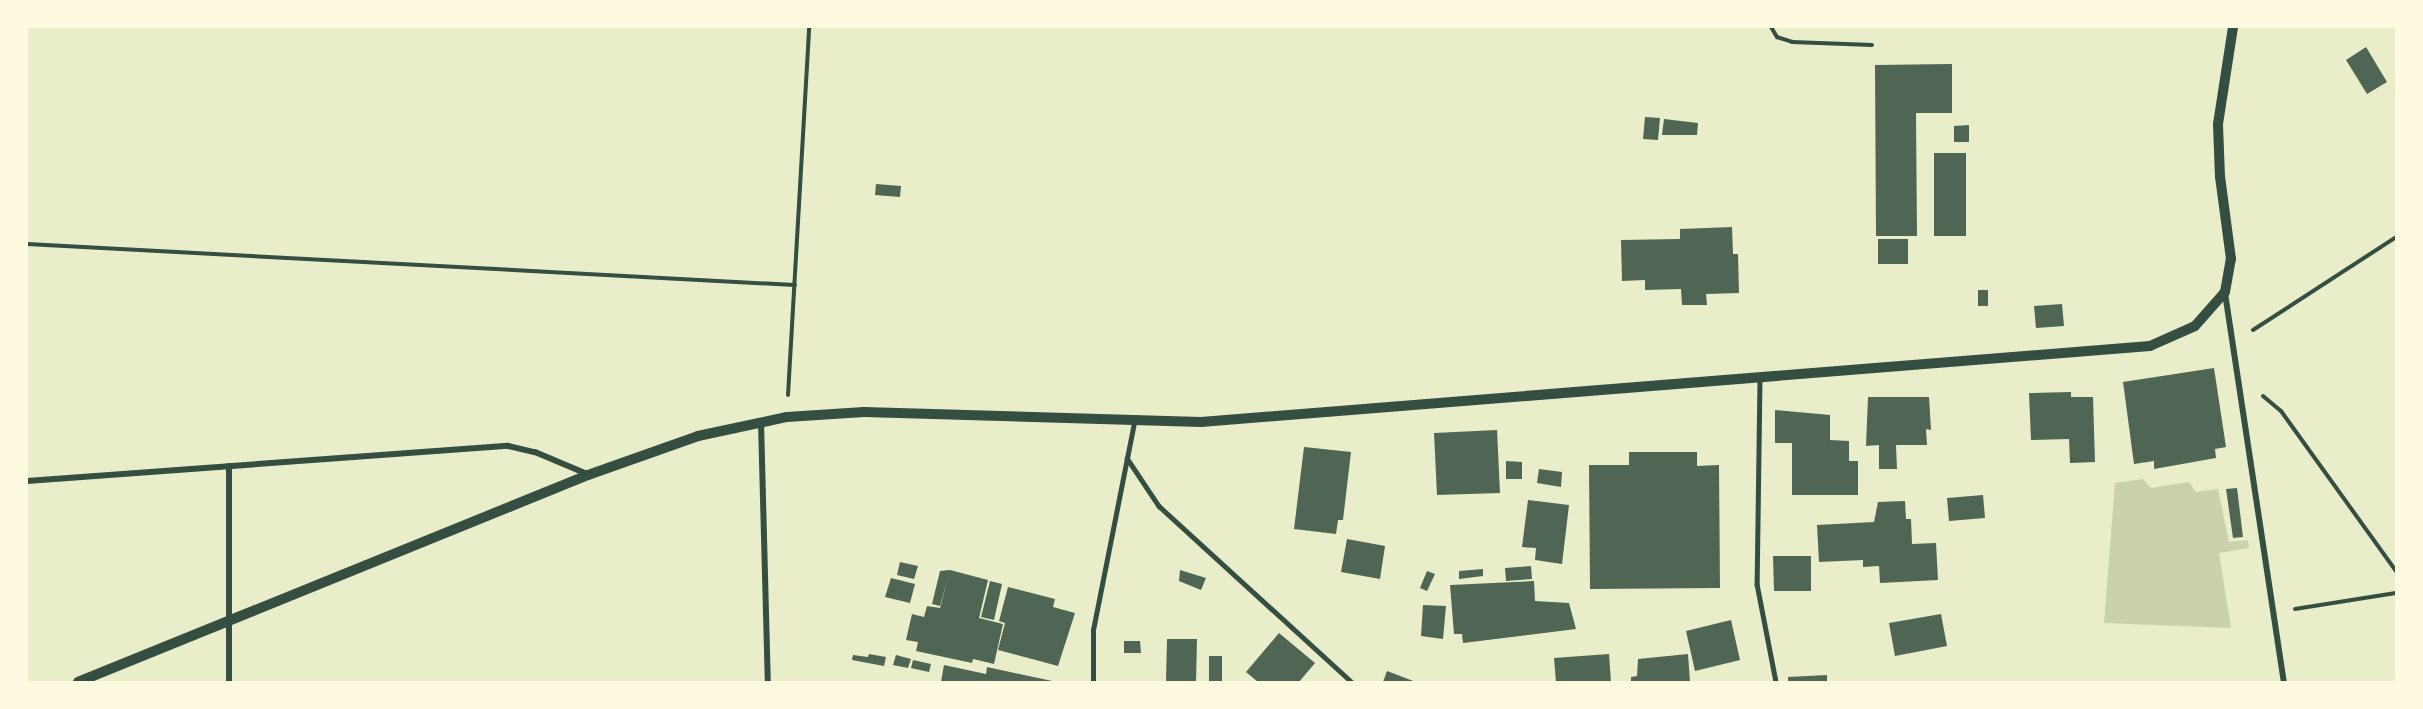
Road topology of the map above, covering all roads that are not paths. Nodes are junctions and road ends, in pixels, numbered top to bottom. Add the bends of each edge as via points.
1 (2233, 27) edge
2 (2225, 292) junction
3 (1760, 376) junction
4 (761, 422) junction
5 (1134, 422) junction
6 (1127, 458) junction
7 (229, 466) junction
8 (588, 475) junction
9 (27, 481) edge
10 (228, 622) junction
11 (78, 682) edge
12 (229, 682) edge
13 (768, 682) edge
14 (1093, 682) edge
15 (1352, 682) edge
16 (1776, 682) edge
17 (2284, 682) edge

1 - 2 street via 2218,124 2220,177 2231,259
2 - 3 street via 2195,326 2150,346
2 - 17 street
3 - 5 street via 1568,395 1225,420
3 - 16 lane via 1756,584
4 - 5 street via 864,412
4 - 8 street via 699,436
4 - 13 street
5 - 6 lane
6 - 14 lane via 1094,630
6 - 15 lane via 1159,506
7 - 8 street via 508,446 535,452
7 - 9 street
7 - 10 street
8 - 10 street
10 - 11 street
10 - 12 street

